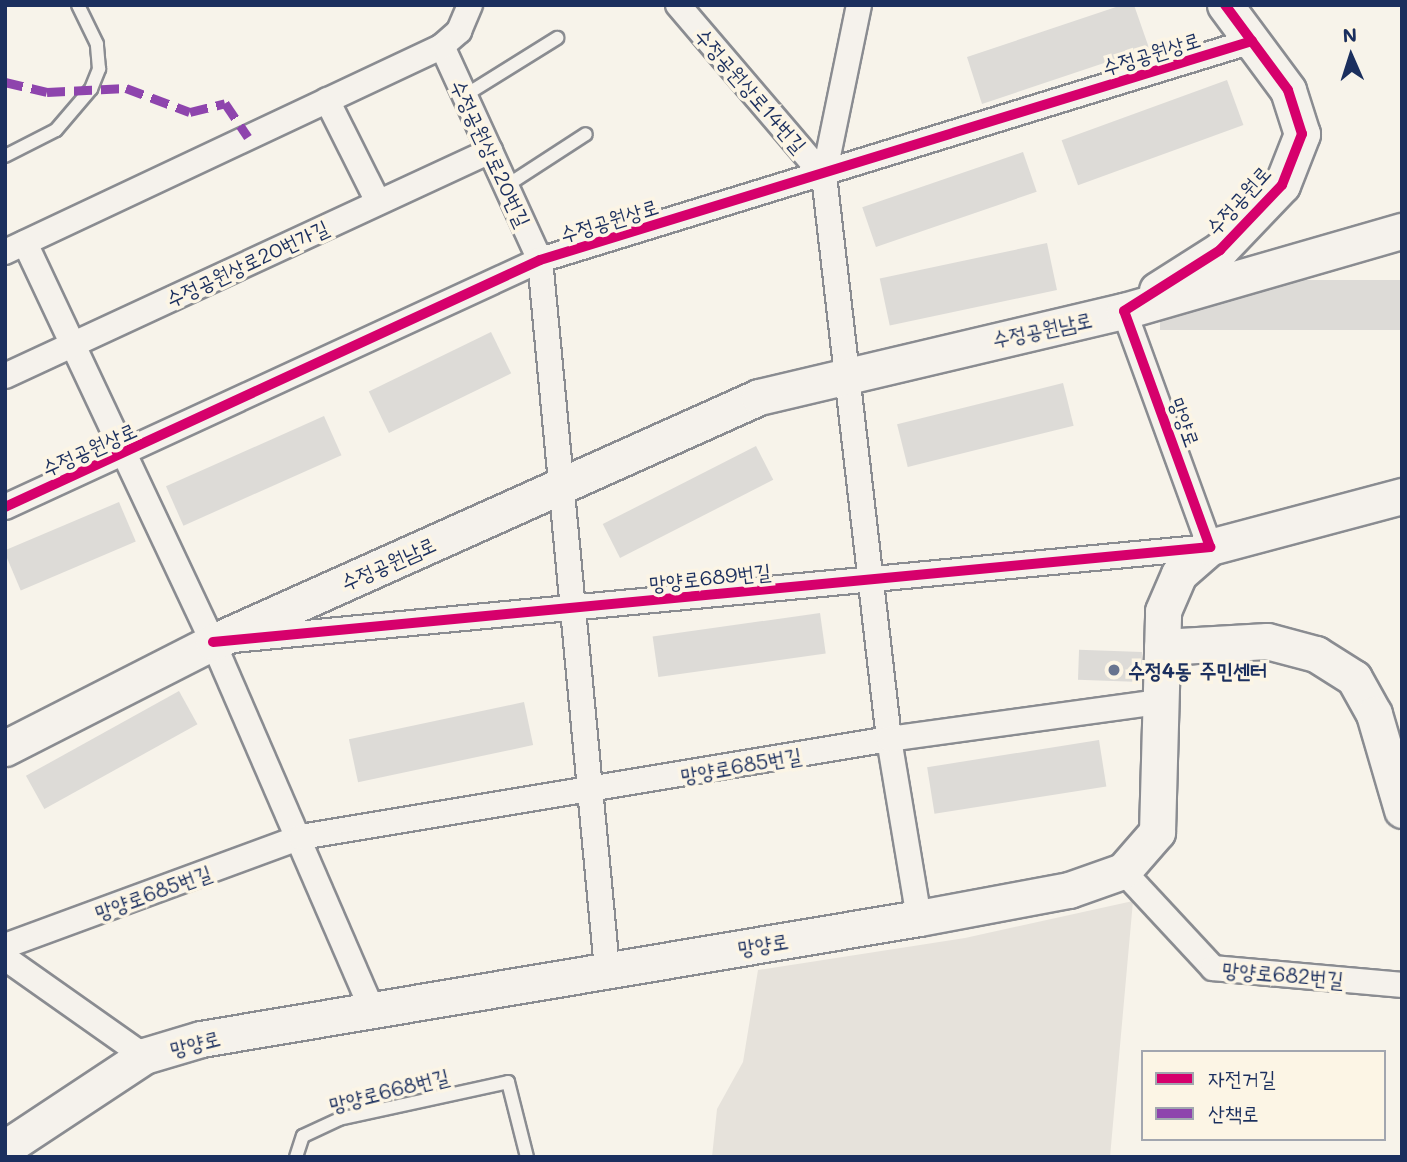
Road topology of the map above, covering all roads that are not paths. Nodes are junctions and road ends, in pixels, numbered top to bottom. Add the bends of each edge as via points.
1 (78, 5) edge
2 (470, 5) edge
3 (678, 5) edge
4 (859, 5) edge
5 (1225, 5) edge
6 (558, 38) dead end
7 (1252, 41) junction
8 (442, 46) junction
9 (464, 96) junction
10 (327, 100) junction
11 (586, 134) dead end
12 (490, 151) junction
13 (5, 156) edge
14 (824, 176) junction
15 (506, 186) junction
16 (378, 202) junction
17 (1402, 232) edge
18 (15, 247) edge
19 (540, 260) junction
20 (1124, 311) junction
21 (74, 344) junction
22 (842, 373) junction
23 (5, 376) edge
24 (125, 456) junction
25 (562, 485) junction
26 (1402, 496) edge
27 (5, 508) edge
28 (1210, 547) junction
29 (872, 581) junction
30 (573, 610) junction
31 (213, 642) junction
32 (1162, 647) junction
33 (1160, 702) junction
34 (889, 739) junction
35 (5, 748) edge
36 (593, 790) junction
37 (1402, 810) edge
38 (301, 837) junction
39 (1124, 871) junction
40 (919, 918) junction
41 (5, 946) edge
42 (5, 958) edge
43 (607, 969) junction
44 (1402, 985) edge
45 (372, 1010) junction
46 (144, 1056) junction
47 (5, 1148) edge
48 (296, 1157) edge
49 (527, 1157) edge

1 - 13 lane via 97,44 99,69 91,89 56,130
2 - 8 street
3 - 14 street, 수정공원상로14번길
4 - 14 street
5 - 7 street, 수정공원로
6 - 9 lane
7 - 14 street, 수정공원상로
7 - 20 street, 수정공원로 via 1288,90 1302,134 1282,185 1220,250
8 - 9 street, 수정공원상로20번길
8 - 10 street, 수정공원상로
9 - 12 street, 수정공원상로20번길
10 - 16 street
10 - 18 street, 수정공원상로
11 - 15 lane
12 - 15 street, 수정공원상로20번길
12 - 16 street, 수정공원상로20번가길
14 - 19 street, 수정공원상로
14 - 22 street
15 - 19 street, 수정공원상로20번길
16 - 21 street, 수정공원상로20번가길
17 - 20 street, 수정공원남로
18 - 21 street, 수정공원상로
19 - 24 street, 수정공원상로
19 - 25 street
20 - 22 street, 수정공원남로
20 - 28 street, 망양로
21 - 23 street, 수정공원상로20번가길
21 - 24 street, 수정공원상로
22 - 25 street, 수정공원남로 via 759,397
22 - 29 street
24 - 27 street, 수정공원상로
24 - 31 street
25 - 30 street
25 - 31 street, 수정공원남로
26 - 28 street
28 - 29 street, 망양로689번길
28 - 32 street via 1179,574 1163,611
29 - 30 street, 망양로689번길
29 - 34 street
30 - 31 street, 망양로689번길
30 - 36 street
31 - 35 street, 수정공원남로
31 - 38 street
32 - 33 street
32 - 37 street via 1267,641 1317,654 1354,678 1374,714
33 - 34 street, 망양로685번길
33 - 39 street via 1157,832
34 - 36 street, 망양로685번길
34 - 40 street
36 - 38 street, 망양로685번길
36 - 43 street
38 - 41 street, 망양로685번길
38 - 45 street
39 - 40 street, 망양로 via 1069,890
39 - 44 street, 망양로682번길 via 1213,968
40 - 43 street, 망양로
42 - 46 street, 망양로
43 - 45 street, 망양로
45 - 46 street, 망양로 via 201,1039
46 - 47 street, 망양로
48 - 49 lane, 망양로668번길 via 303,1136 339,1119 508,1082

